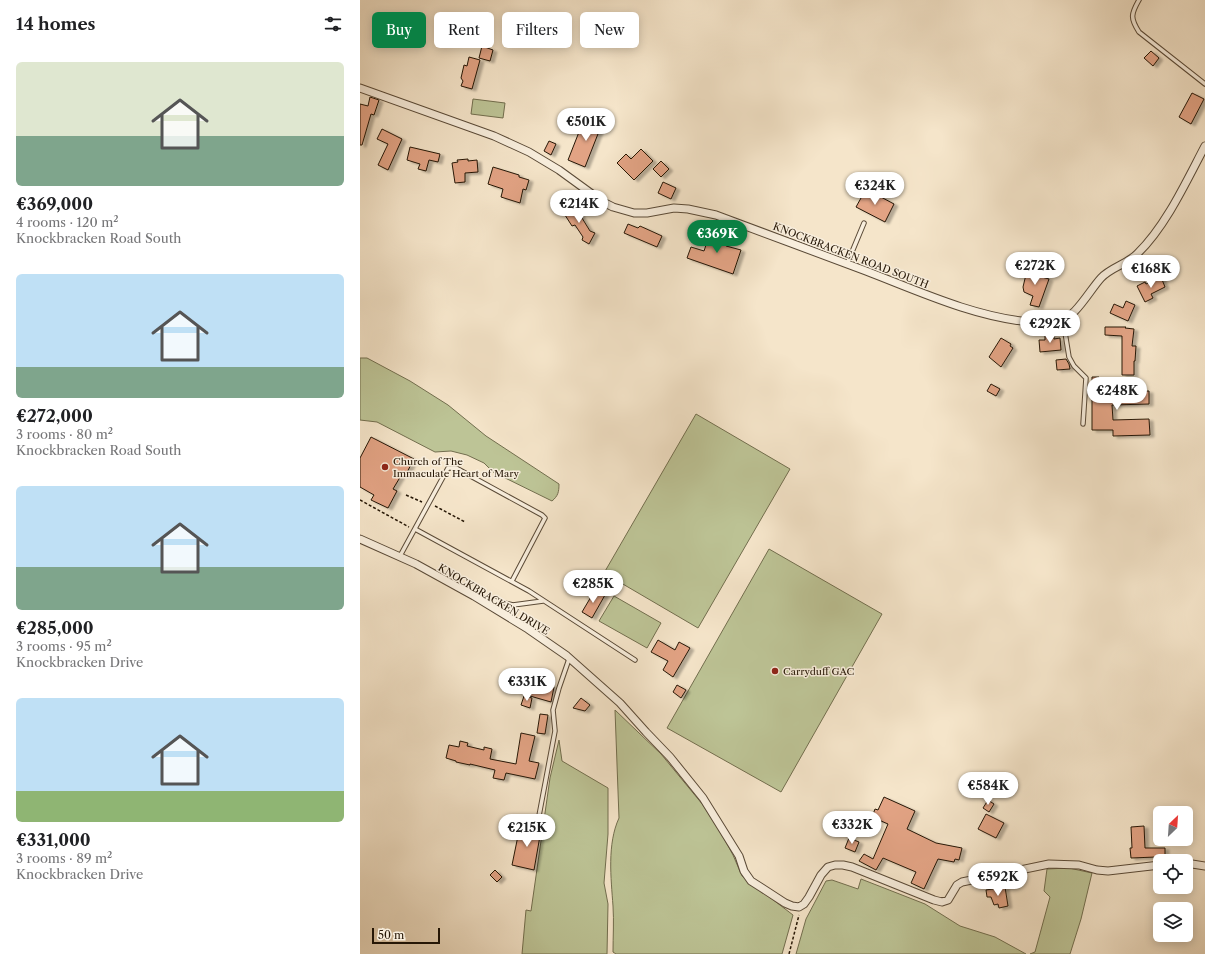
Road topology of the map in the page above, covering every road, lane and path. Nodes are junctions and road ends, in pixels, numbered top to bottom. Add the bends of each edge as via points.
1 (1139, 0) edge
2 (1205, 84) edge
3 (360, 88) edge
4 (1205, 146) edge
5 (864, 223) dead end
6 (846, 264) junction
7 (1063, 320) junction
8 (1083, 424) dead end
9 (406, 495) dead end
10 (360, 500) edge
11 (429, 503) junction
12 (464, 522) dead end
13 (415, 529) junction
14 (360, 539) edge
15 (400, 556) junction
16 (512, 581) junction
17 (474, 596) junction
18 (543, 600) junction
19 (569, 659) junction
20 (635, 660) dead end
21 (538, 821) dead end
22 (1193, 864) edge
23 (1153, 866) edge
24 (1205, 866) edge
25 (799, 907) junction
26 (789, 954) edge

1 - 2 lane via 1133,12 1133,23 1139,32
3 - 6 street, KNOCKBRACKEN ROAD SOUTH via 494,136 529,152 613,207 647,213 674,208 700,211
4 - 7 street via 1167,216 1146,246 1137,255 1102,276 1081,304
5 - 6 lane
6 - 7 street, KNOCKBRACKEN ROAD SOUTH via 947,302 1004,319 1040,322
7 - 8 lane via 1069,358 1086,378
9 - 11 path
10 - 13 path
11 - 12 path
11 - 13 lane
11 - 16 lane via 448,468 456,468 542,515 544,522
13 - 15 lane
13 - 16 lane
14 - 15 street, KNOCKBRACKEN DRIVE
15 - 17 street, KNOCKBRACKEN DRIVE
16 - 18 lane
17 - 18 lane via 513,605
17 - 19 street, KNOCKBRACKEN DRIVE via 528,629
18 - 20 lane
19 - 21 lane via 553,710 554,731
19 - 25 street, KNOCKBRACKEN DRIVE via 620,702 670,757 703,798 740,856 744,871 751,880 785,903
22 - 24 street
23 - 25 street via 1108,871 1079,865 1049,864 962,882 948,900 942,902 843,864 828,868 820,875 809,897
25 - 26 path

